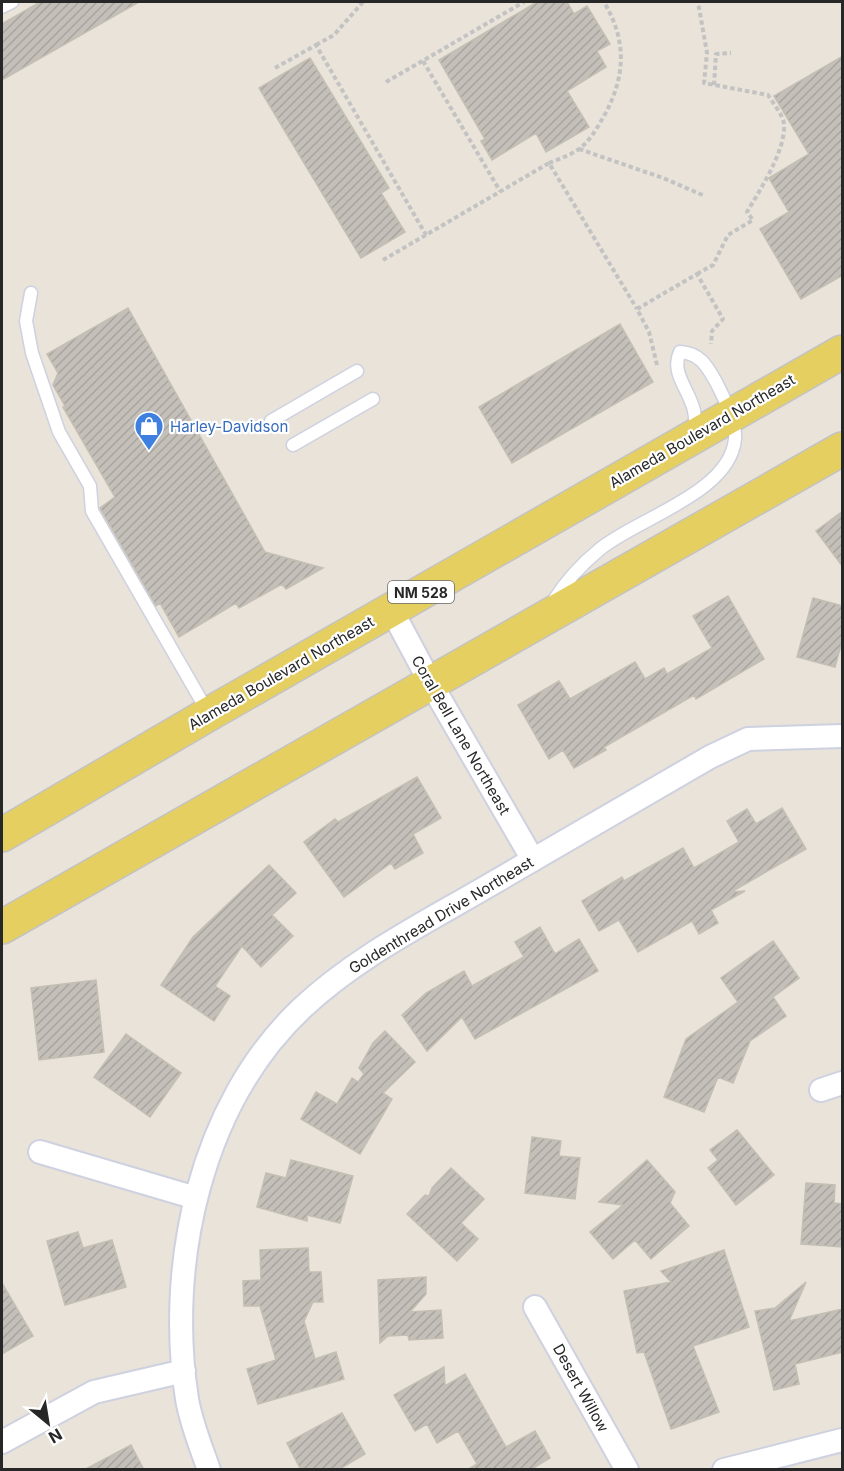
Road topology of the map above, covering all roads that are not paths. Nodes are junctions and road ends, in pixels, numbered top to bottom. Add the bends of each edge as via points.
1 (12, 2) edge
2 (2, 7) edge
3 (31, 293) dead end
4 (843, 352) edge
5 (357, 371) dead end
6 (373, 399) dead end
7 (730, 415) junction
8 (271, 422) dead end
9 (692, 437) junction
10 (293, 445) dead end
11 (843, 449) edge
12 (391, 609) junction
13 (541, 622) junction
14 (430, 682) junction
15 (208, 714) junction
16 (843, 736) edge
17 (2, 836) edge
18 (533, 860) junction
19 (2, 927) edge
20 (843, 1083) edge
21 (821, 1090) dead end
22 (40, 1152) dead end
23 (196, 1198) junction
24 (535, 1307) dead end
25 (184, 1371) junction
26 (843, 1440) edge
27 (2, 1442) edge
28 (209, 1470) edge
29 (627, 1470) edge
30 (724, 1470) edge

1 - 2 lane
3 - 15 lane via 26,321 32,352 59,432 90,486 92,511
4 - 7 main road, Alameda Boulevard Northeast / NM 528
5 - 8 lane
6 - 10 lane
7 - 9 main road, Alameda Boulevard Northeast / NM 528
7 - 9 lane via 704,362 689,352 680,352 677,367 695,408
7 - 13 lane via 735,437 733,450 719,472 699,489 600,549 577,571
9 - 12 main road, Alameda Boulevard Northeast / NM 528
11 - 13 main road
12 - 14 street, Coral Bell Lane Northeast
12 - 15 main road, Alameda Boulevard Northeast / NM 528
13 - 14 main road
14 - 18 street, Coral Bell Lane Northeast
14 - 19 main road
15 - 17 main road, Alameda Boulevard Northeast / NM 528
16 - 18 street, Goldenthread Drive Northeast via 748,739
18 - 23 street, Goldenthread Drive Northeast via 354,966 301,1010 279,1034 236,1096
20 - 21 street
22 - 23 street
23 - 25 street, Goldenthread Drive Northeast via 181,1283
24 - 29 street, Desert Willow
25 - 27 street via 94,1392
25 - 28 street, Goldenthread Drive Northeast via 192,1420
26 - 30 street

